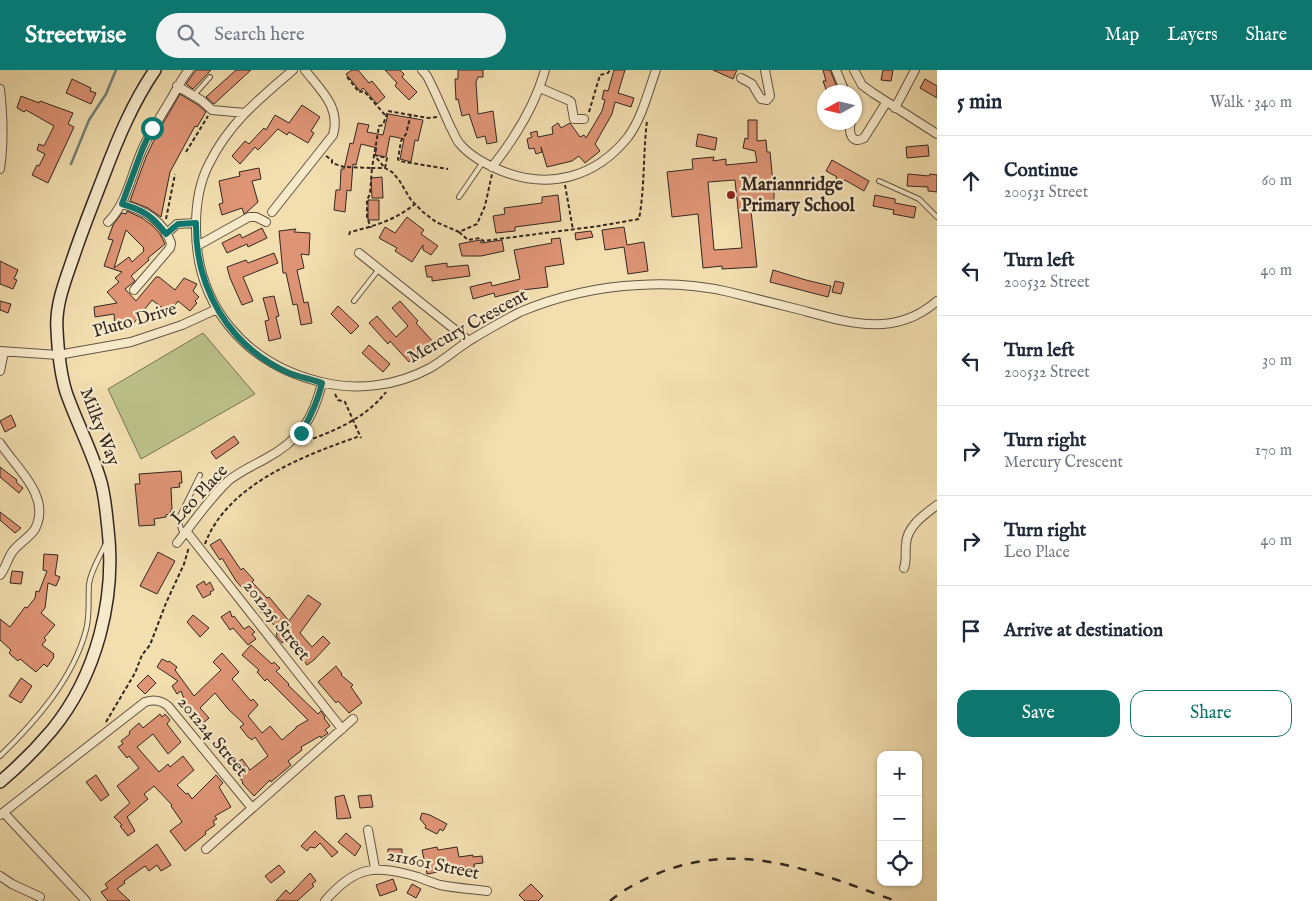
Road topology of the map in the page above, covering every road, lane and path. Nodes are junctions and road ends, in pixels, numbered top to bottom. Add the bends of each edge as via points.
1 (155, 70) edge
2 (189, 70) edge
3 (293, 70) edge
4 (305, 70) edge
5 (546, 70) edge
6 (610, 70) edge
7 (656, 70) edge
8 (765, 70) edge
9 (836, 70) edge
10 (854, 70) edge
11 (915, 70) edge
12 (426, 72) edge
13 (210, 77) dead end
14 (347, 77) dead end
15 (741, 78) dead end
16 (842, 85) edge
17 (177, 86) junction
18 (540, 88) junction
19 (0, 89) edge
20 (193, 97) junction
21 (886, 103) junction
22 (644, 104) junction
23 (895, 108) junction
24 (212, 110) junction
25 (245, 113) junction
26 (411, 114) junction
27 (386, 116) junction
28 (440, 117) dead end
29 (584, 119) joint
30 (849, 130) edge
31 (937, 134) edge
32 (186, 152) dead end
33 (319, 153) junction
34 (374, 155) junction
35 (483, 162) junction
36 (493, 167) junction
37 (372, 168) junction
38 (384, 168) junction
39 (0, 169) edge
40 (448, 169) dead end
41 (175, 174) dead end
42 (564, 178) junction
43 (879, 181) dead end
44 (459, 197) dead end
45 (122, 204) junction
46 (415, 204) junction
47 (272, 212) dead end
48 (937, 217) edge
49 (108, 222) dead end
50 (266, 222) dead end
51 (196, 223) junction
52 (371, 228) junction
53 (573, 230) junction
54 (164, 231) junction
55 (458, 232) junction
56 (350, 234) dead end
57 (197, 246) junction
58 (359, 252) dead end
59 (379, 269) junction
60 (134, 290) dead end
61 (354, 300) dead end
62 (937, 301) edge
63 (217, 309) junction
64 (469, 341) junction
65 (2, 352) edge
66 (58, 355) junction
67 (0, 371) edge
68 (392, 382) junction
69 (322, 383) junction
70 (335, 394) dead end
71 (352, 421) junction
72 (0, 443) edge
73 (300, 444) dead end
74 (200, 475) dead end
75 (937, 505) edge
76 (187, 535) junction
77 (109, 537) junction
78 (177, 543) dead end
79 (203, 552) junction
80 (904, 568) dead end
81 (0, 575) edge
82 (353, 719) dead end
83 (342, 729) junction
84 (101, 736) junction
85 (0, 756) edge
86 (0, 782) edge
87 (252, 808) junction
88 (2, 814) edge
89 (368, 830) dead end
90 (206, 849) dead end
91 (374, 868) junction
92 (0, 876) edge
93 (487, 891) dead end
94 (40, 897) dead end
95 (86, 901) edge
96 (325, 901) edge

1 - 66 street, Milky Way via 131,110 82,233 58,307
2 - 17 street
3 - 25 street, Mercury Crescent
4 - 33 street via 335,114 333,135
5 - 18 street
6 - 29 path via 600,74 588,117
7 - 22 street
8 - 15 street via 770,96 767,100 762,99 752,84
9 - 16 street
10 - 21 street via 862,84
11 - 23 street
12 - 35 street via 459,143
13 - 20 lane
14 - 27 path
17 - 20 street
17 - 45 street via 148,136
18 - 29 street via 568,100 574,119
18 - 36 street via 527,116
19 - 39 street via 3,152
20 - 24 street
21 - 23 street
21 - 30 street via 862,140 851,137
22 - 42 street via 633,128 617,149 599,164
22 - 53 path via 647,121 639,218
23 - 31 street
24 - 25 street
24 - 32 path
25 - 51 street, Mercury Crescent via 228,131 208,166 198,200
26 - 27 path via 388,111
26 - 28 path
26 - 40 path via 401,141 399,161
27 - 34 path via 383,126 379,126
33 - 37 path via 344,167
33 - 47 street
34 - 37 path
34 - 38 path
34 - 38 path via 387,158
35 - 36 street
35 - 44 lane
36 - 42 street via 529,179
36 - 55 path via 485,206 477,224
37 - 38 path
37 - 52 path via 367,200
38 - 46 path via 400,180
41 - 54 path
42 - 53 path
43 - 48 lane via 919,200
45 - 49 street
45 - 54 street via 142,210
46 - 52 path via 393,219
46 - 55 path via 436,222
50 - 57 street via 249,217
51 - 54 street via 178,224
51 - 57 street, Mercury Crescent
52 - 56 path
53 - 55 path via 483,241 480,238 468,240
54 - 60 street via 170,240 170,248
57 - 63 street, Mercury Crescent via 207,289
58 - 59 street
59 - 61 lane
59 - 64 street
62 - 64 street, Mercury Crescent via 905,319 867,325 701,287 621,286 555,299 520,313
63 - 66 street, Pluto Drive via 131,342
63 - 69 street, Mercury Crescent via 239,338 259,356 290,373
64 - 68 street, Mercury Crescent via 429,368
65 - 66 street, Pluto Drive
65 - 67 street
66 - 77 street, Milky Way via 66,391 101,482
68 - 69 street, Mercury Crescent via 357,387
68 - 71 path via 383,396
69 - 76 street, Leo Place via 312,415 301,433 229,480
70 - 71 path via 338,400 346,402
71 - 73 path
71 - 79 path via 361,437 296,462 247,490 214,524
72 - 81 street via 32,487 39,509 34,529 13,551
74 - 76 lane via 180,516 179,522
75 - 80 street via 909,532
76 - 78 street, Leo Place
76 - 79 street, 201225 Street
76 - 84 path via 184,564 150,645 107,719
77 - 85 lane via 91,577 87,628 74,660 35,720
77 - 86 street, Milky Way via 110,581 106,612 86,672 53,729 26,760
79 - 83 street, 201225 Street
82 - 83 street
83 - 87 street
84 - 87 street, 201224 Street via 145,702 162,701
84 - 88 street, 201224 Street
87 - 90 street
88 - 95 street
89 - 91 street
91 - 93 street, 211601 Street via 440,884
91 - 96 street, 211601 Street via 351,877
92 - 94 street

